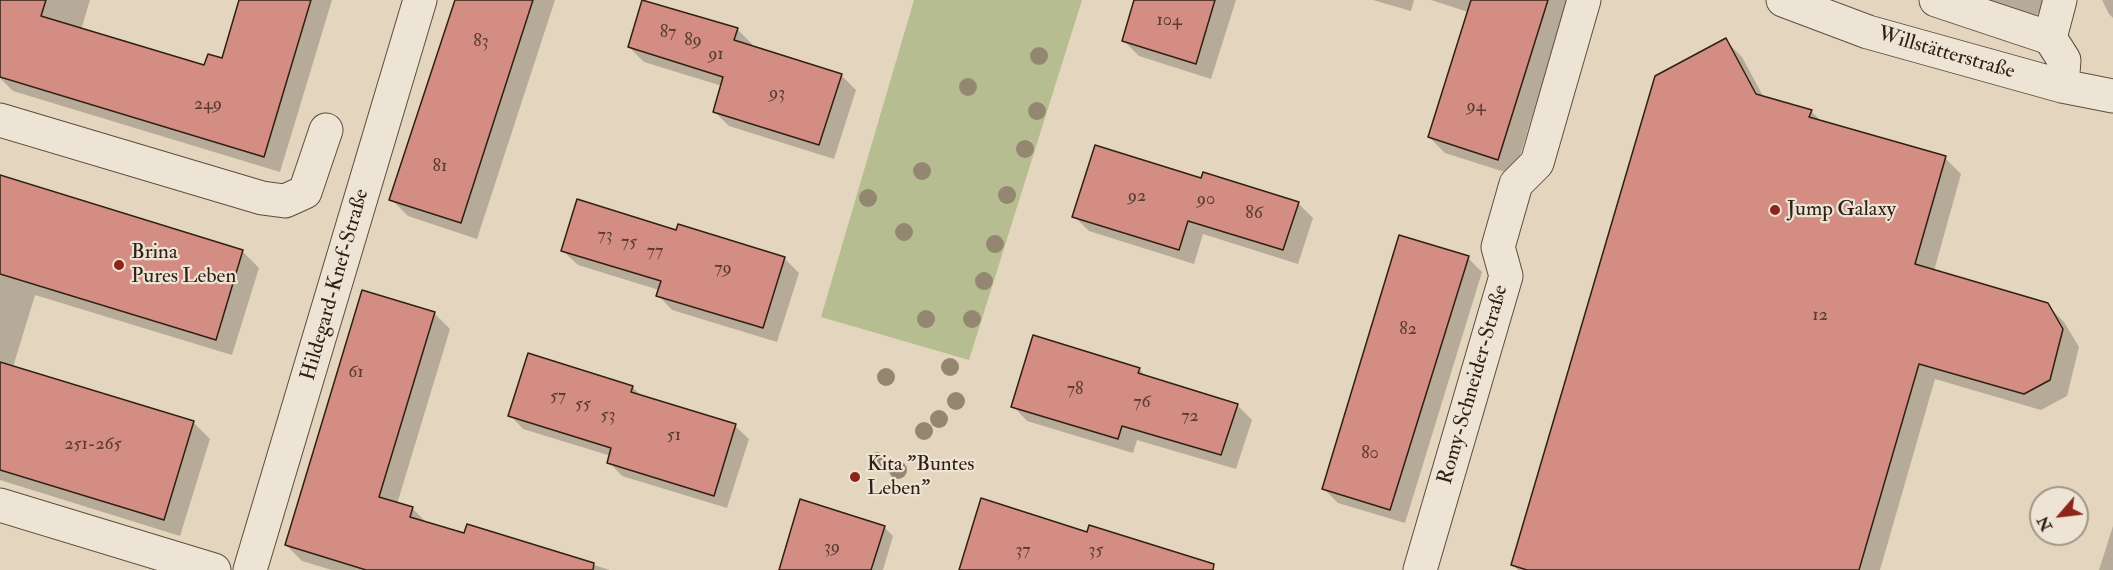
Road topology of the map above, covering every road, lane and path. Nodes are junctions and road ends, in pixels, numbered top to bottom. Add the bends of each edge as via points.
1 (420, 0) edge
2 (1584, 0) edge
3 (1783, 0) edge
4 (1936, 0) edge
5 (2060, 0) edge
6 (2050, 38) junction
7 (2062, 87) junction
8 (2113, 96) edge
9 (0, 120) edge
10 (326, 130) dead end
11 (0, 505) edge
12 (214, 570) edge
13 (250, 570) edge
14 (1420, 570) edge

1 - 13 street, Hildegard-Knef-Straße
2 - 14 street, Romy-Schneider-Straße via 1537,163 1516,184 1498,247 1506,276
3 - 7 street, Willstätterstraße via 1868,32
4 - 6 street
5 - 6 street
6 - 7 street via 2064,60
7 - 8 street, Willstätterstraße
9 - 10 street via 262,198 285,201 305,192
11 - 12 street

